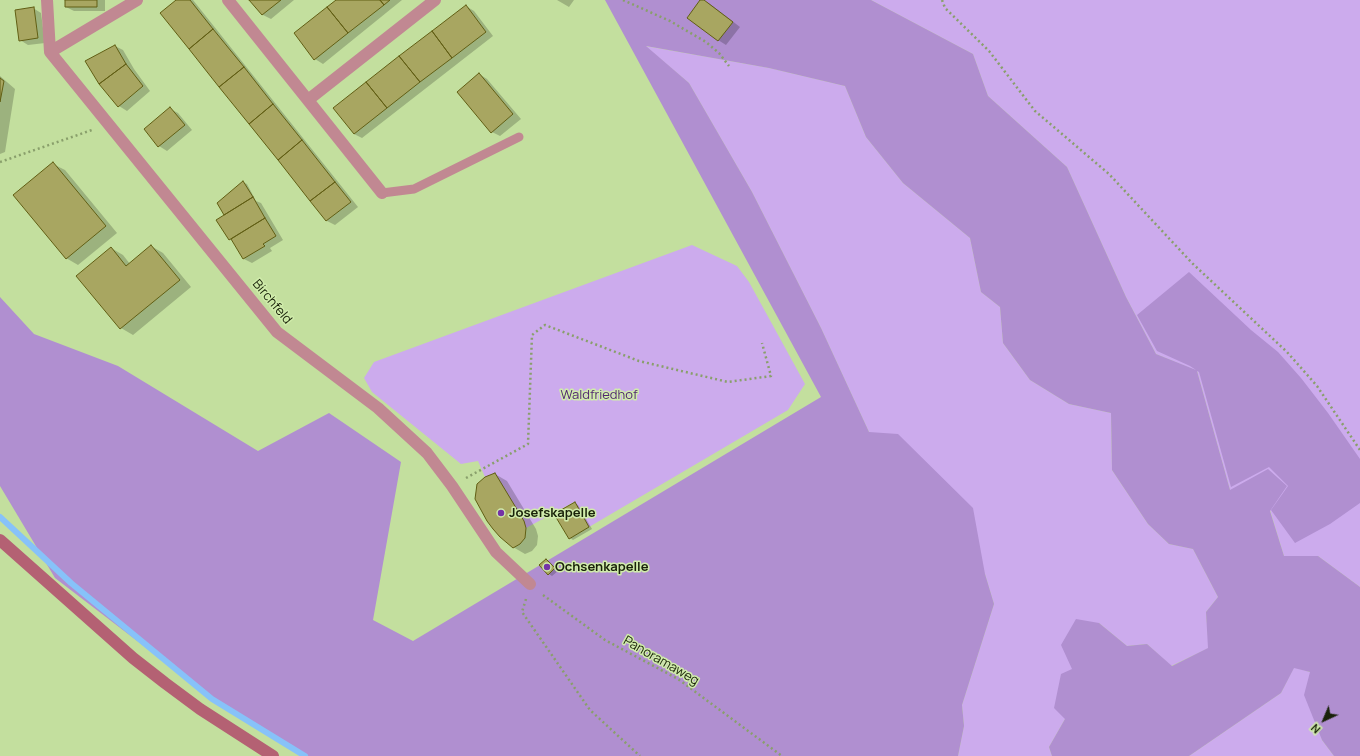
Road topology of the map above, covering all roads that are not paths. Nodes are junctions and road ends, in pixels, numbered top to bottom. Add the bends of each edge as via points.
1 (47, 0) edge
2 (137, 0) edge
3 (228, 0) edge
4 (435, 0) edge
5 (50, 52) junction
6 (308, 100) junction
7 (519, 137) dead end
8 (382, 193) joint
9 (0, 540) edge
10 (530, 584) road end
11 (273, 756) edge

1 - 5 street
2 - 5 street
3 - 6 street
4 - 6 street
5 - 10 street, Birchfeld via 277,332 378,408 427,453 496,552
6 - 8 street
7 - 8 lane via 414,188
9 - 11 main road via 133,658 200,709

